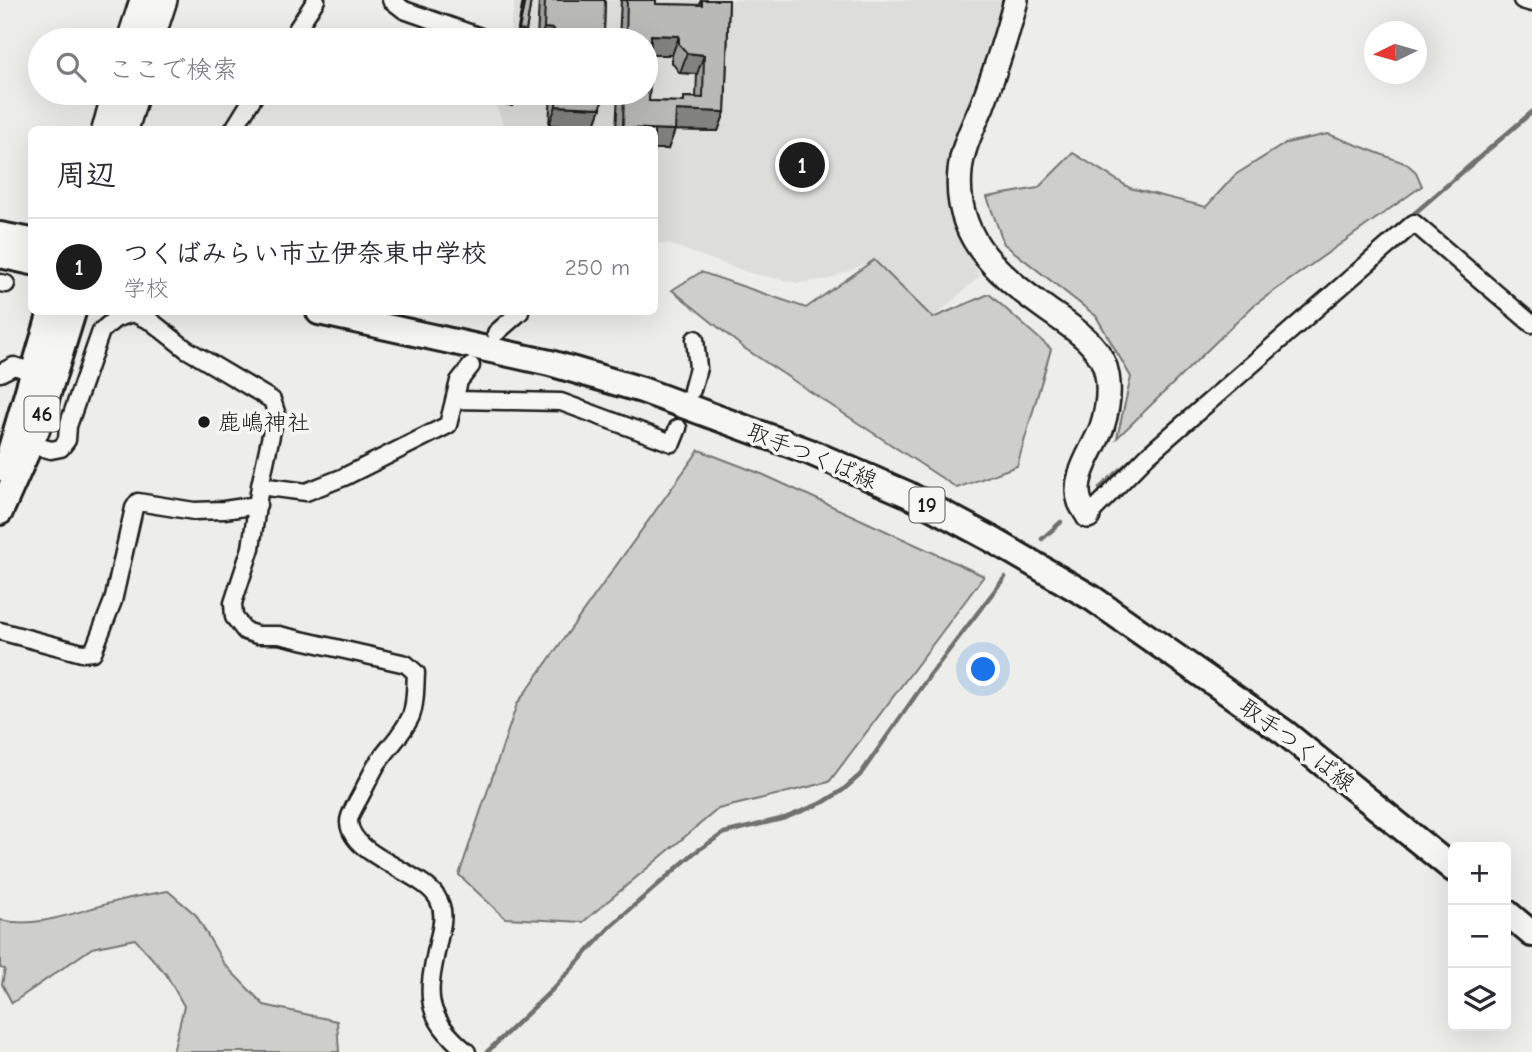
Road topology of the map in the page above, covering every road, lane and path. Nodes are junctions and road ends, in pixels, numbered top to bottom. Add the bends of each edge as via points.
1 (142, 0) edge
2 (165, 0) edge
3 (316, 0) edge
4 (1016, 0) edge
5 (1522, 0) edge
6 (401, 3) edge
7 (1532, 3) edge
8 (133, 28) edge
9 (156, 28) edge
10 (298, 28) edge
11 (460, 28) edge
12 (111, 105) edge
13 (133, 105) edge
14 (249, 105) edge
15 (105, 126) edge
16 (127, 126) edge
17 (235, 126) edge
18 (0, 235) edge
19 (28, 240) edge
20 (0, 255) edge
21 (28, 261) edge
22 (51, 315) edge
23 (72, 315) edge
24 (127, 315) edge
25 (137, 315) edge
26 (333, 315) edge
27 (516, 315) edge
28 (1532, 324) edge
29 (496, 332) dead end
30 (695, 339) dead end
31 (471, 366) dead end
32 (0, 373) edge
33 (44, 375) junction
34 (692, 390) dead end
35 (455, 400) junction
36 (678, 428) dead end
37 (22, 442) junction
38 (0, 482) edge
39 (260, 486) junction
40 (258, 505) junction
41 (0, 512) edge
42 (1088, 516) joint
43 (0, 631) edge
44 (1448, 865) edge
45 (1511, 916) edge
46 (1532, 934) edge
47 (467, 1052) edge

1 - 8 street
2 - 9 street
3 - 10 street
4 - 42 street via 965,145 959,197 966,224 990,264 1079,332 1102,358 1108,399 1102,428 1080,482 1079,500
5 - 7 street
6 - 11 street
12 - 15 street
13 - 16 street
14 - 17 street
18 - 19 main road
20 - 21 main road
22 - 33 main road, 46
23 - 33 main road, 46
24 - 37 street via 101,331 61,448
25 - 39 street via 272,400 276,412
26 - 44 main road, 取手つくば線 / 19 via 551,363 642,390 810,452 907,494 1092,598 1284,732
27 - 29 street
28 - 42 street via 1414,223 1147,457
30 - 34 street via 698,368
31 - 35 street via 459,381
32 - 33 street via 14,366
33 - 37 main road, 46
35 - 36 street via 561,402 672,443
35 - 39 street via 448,425 344,477 306,492
37 - 38 main road, 46
37 - 41 main road, 46
39 - 40 street
40 - 43 street via 194,511 138,502 113,601 93,652
40 - 47 street via 251,548 233,603 234,617 245,631 407,664 416,673 412,713 349,818 358,839 378,858 430,888 439,900 443,914 429,986 431,1008 449,1037
45 - 46 main road

